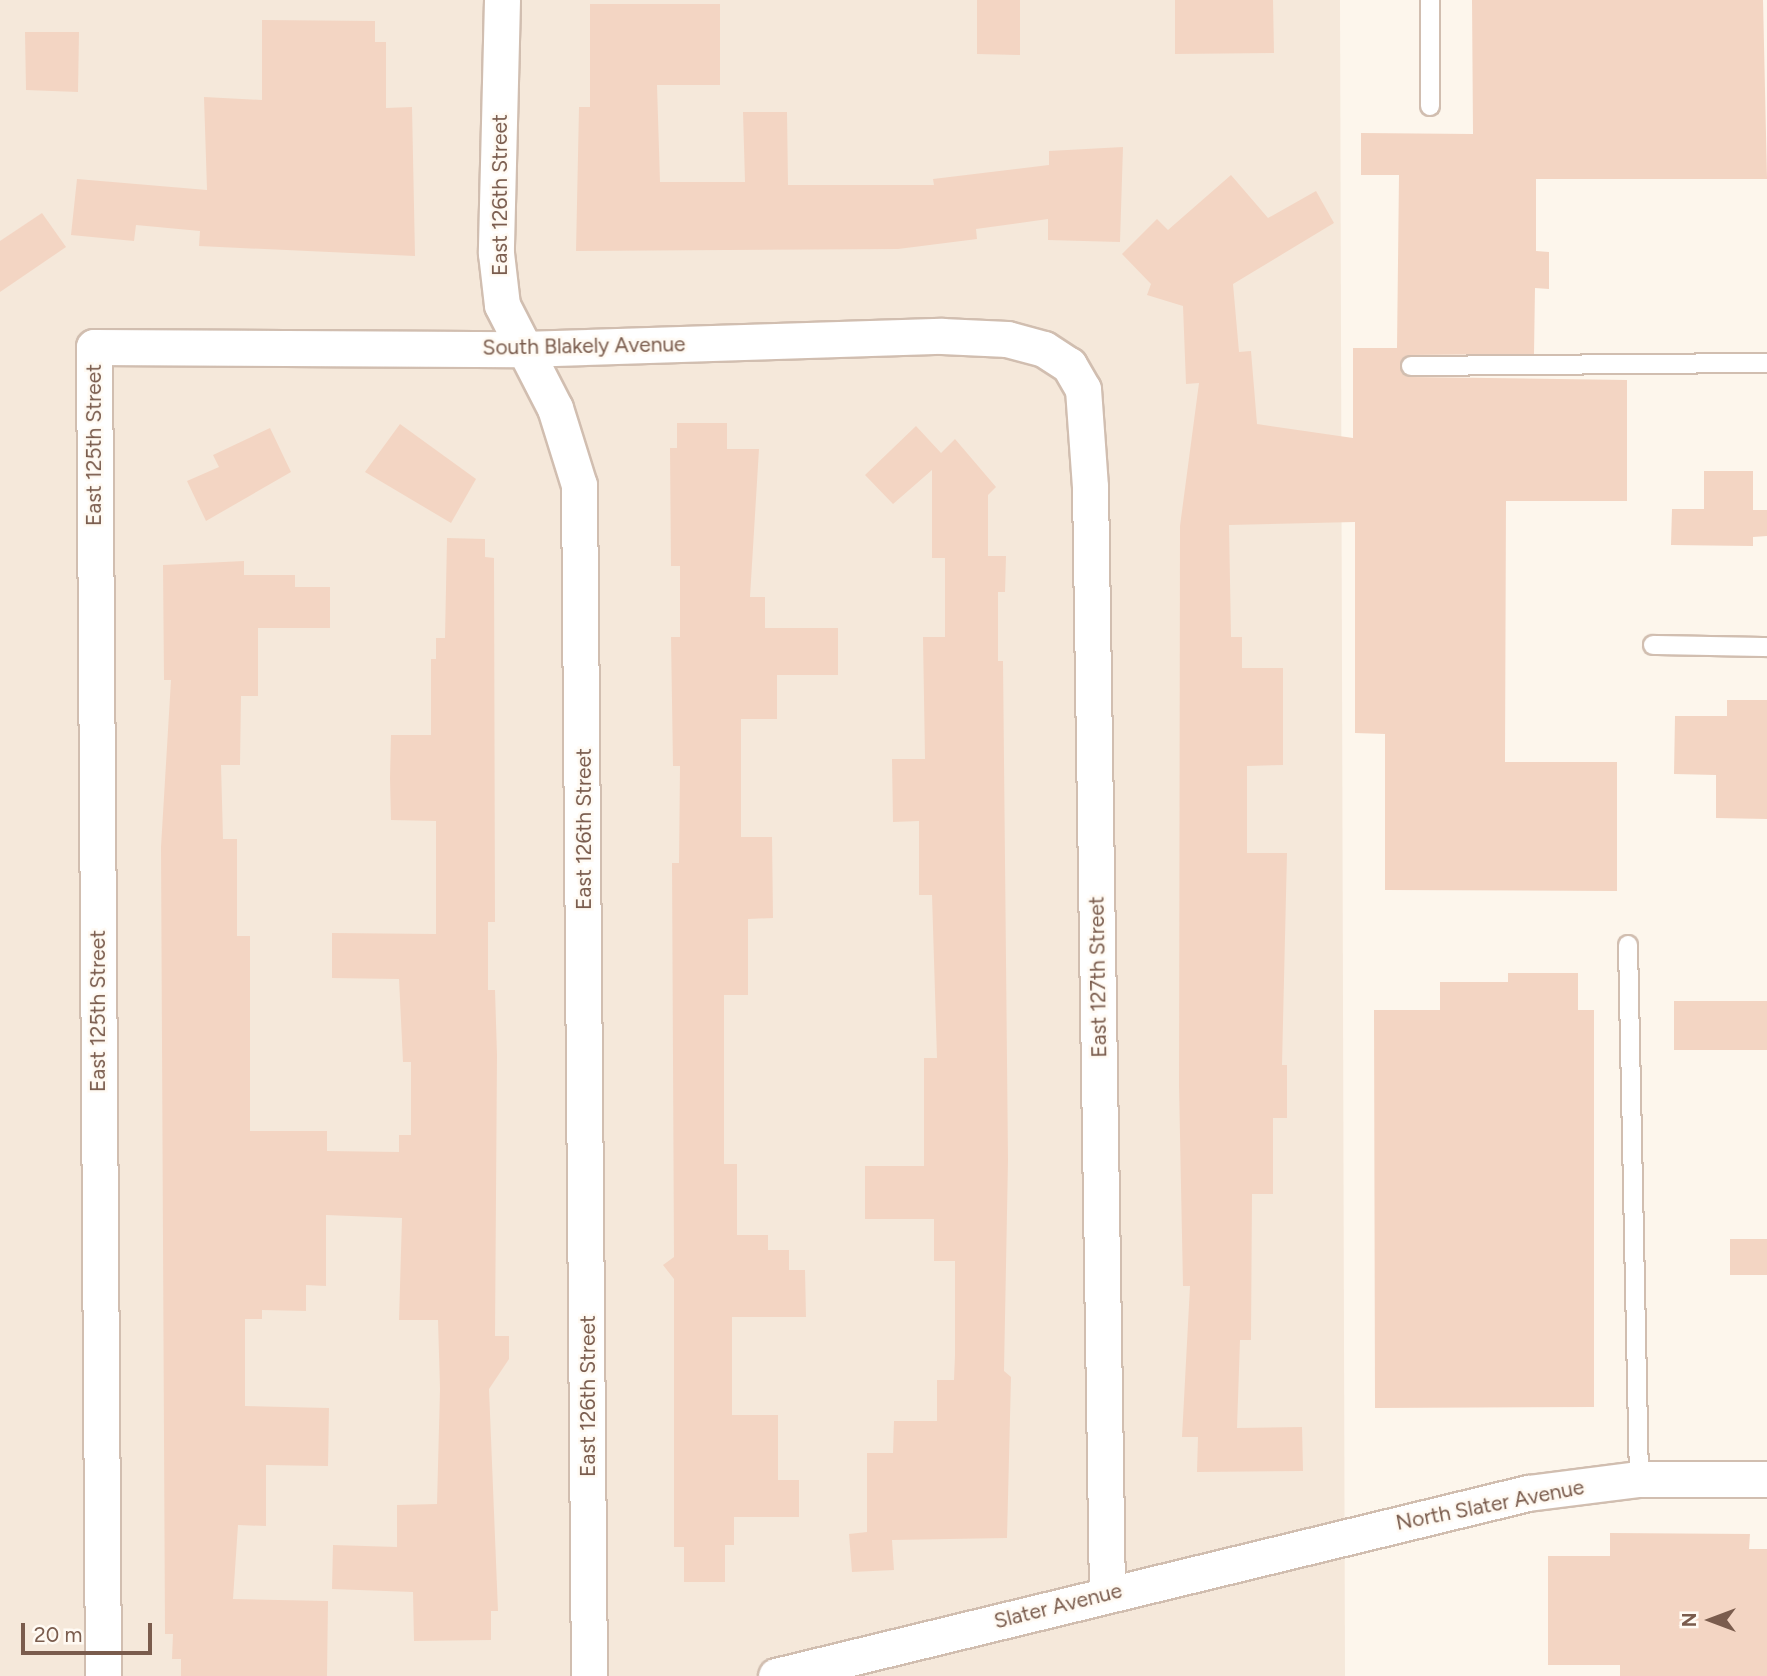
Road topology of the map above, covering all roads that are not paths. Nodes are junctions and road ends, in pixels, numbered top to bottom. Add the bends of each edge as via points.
1 (502, 0) edge
2 (1430, 0) edge
3 (1430, 106) dead end
4 (94, 347) joint
5 (522, 349) junction
6 (1767, 363) edge
7 (1069, 365) joint
8 (1411, 366) dead end
9 (1653, 645) dead end
10 (1767, 647) edge
11 (1628, 945) dead end
12 (1639, 1479) junction
13 (1767, 1479) edge
14 (1340, 1536) joint
15 (1107, 1594) junction
16 (103, 1676) edge
17 (589, 1676) edge
18 (776, 1676) edge

1 - 5 street, East 126th Street via 496,253 502,305
2 - 3 lane
4 - 5 street, South Blakely Avenue
4 - 16 street, East 125th Street
5 - 7 street, South Blakely Avenue via 942,336 1007,339 1044,349
5 - 17 street, East 126th Street via 555,408 579,485
6 - 8 lane
7 - 15 street, East 127th Street via 1083,389 1090,487
9 - 10 lane
11 - 12 lane
12 - 13 street, North Slater Avenue
12 - 14 street, North Slater Avenue via 1528,1493
14 - 15 street, Slater Avenue
15 - 18 street, Slater Avenue

